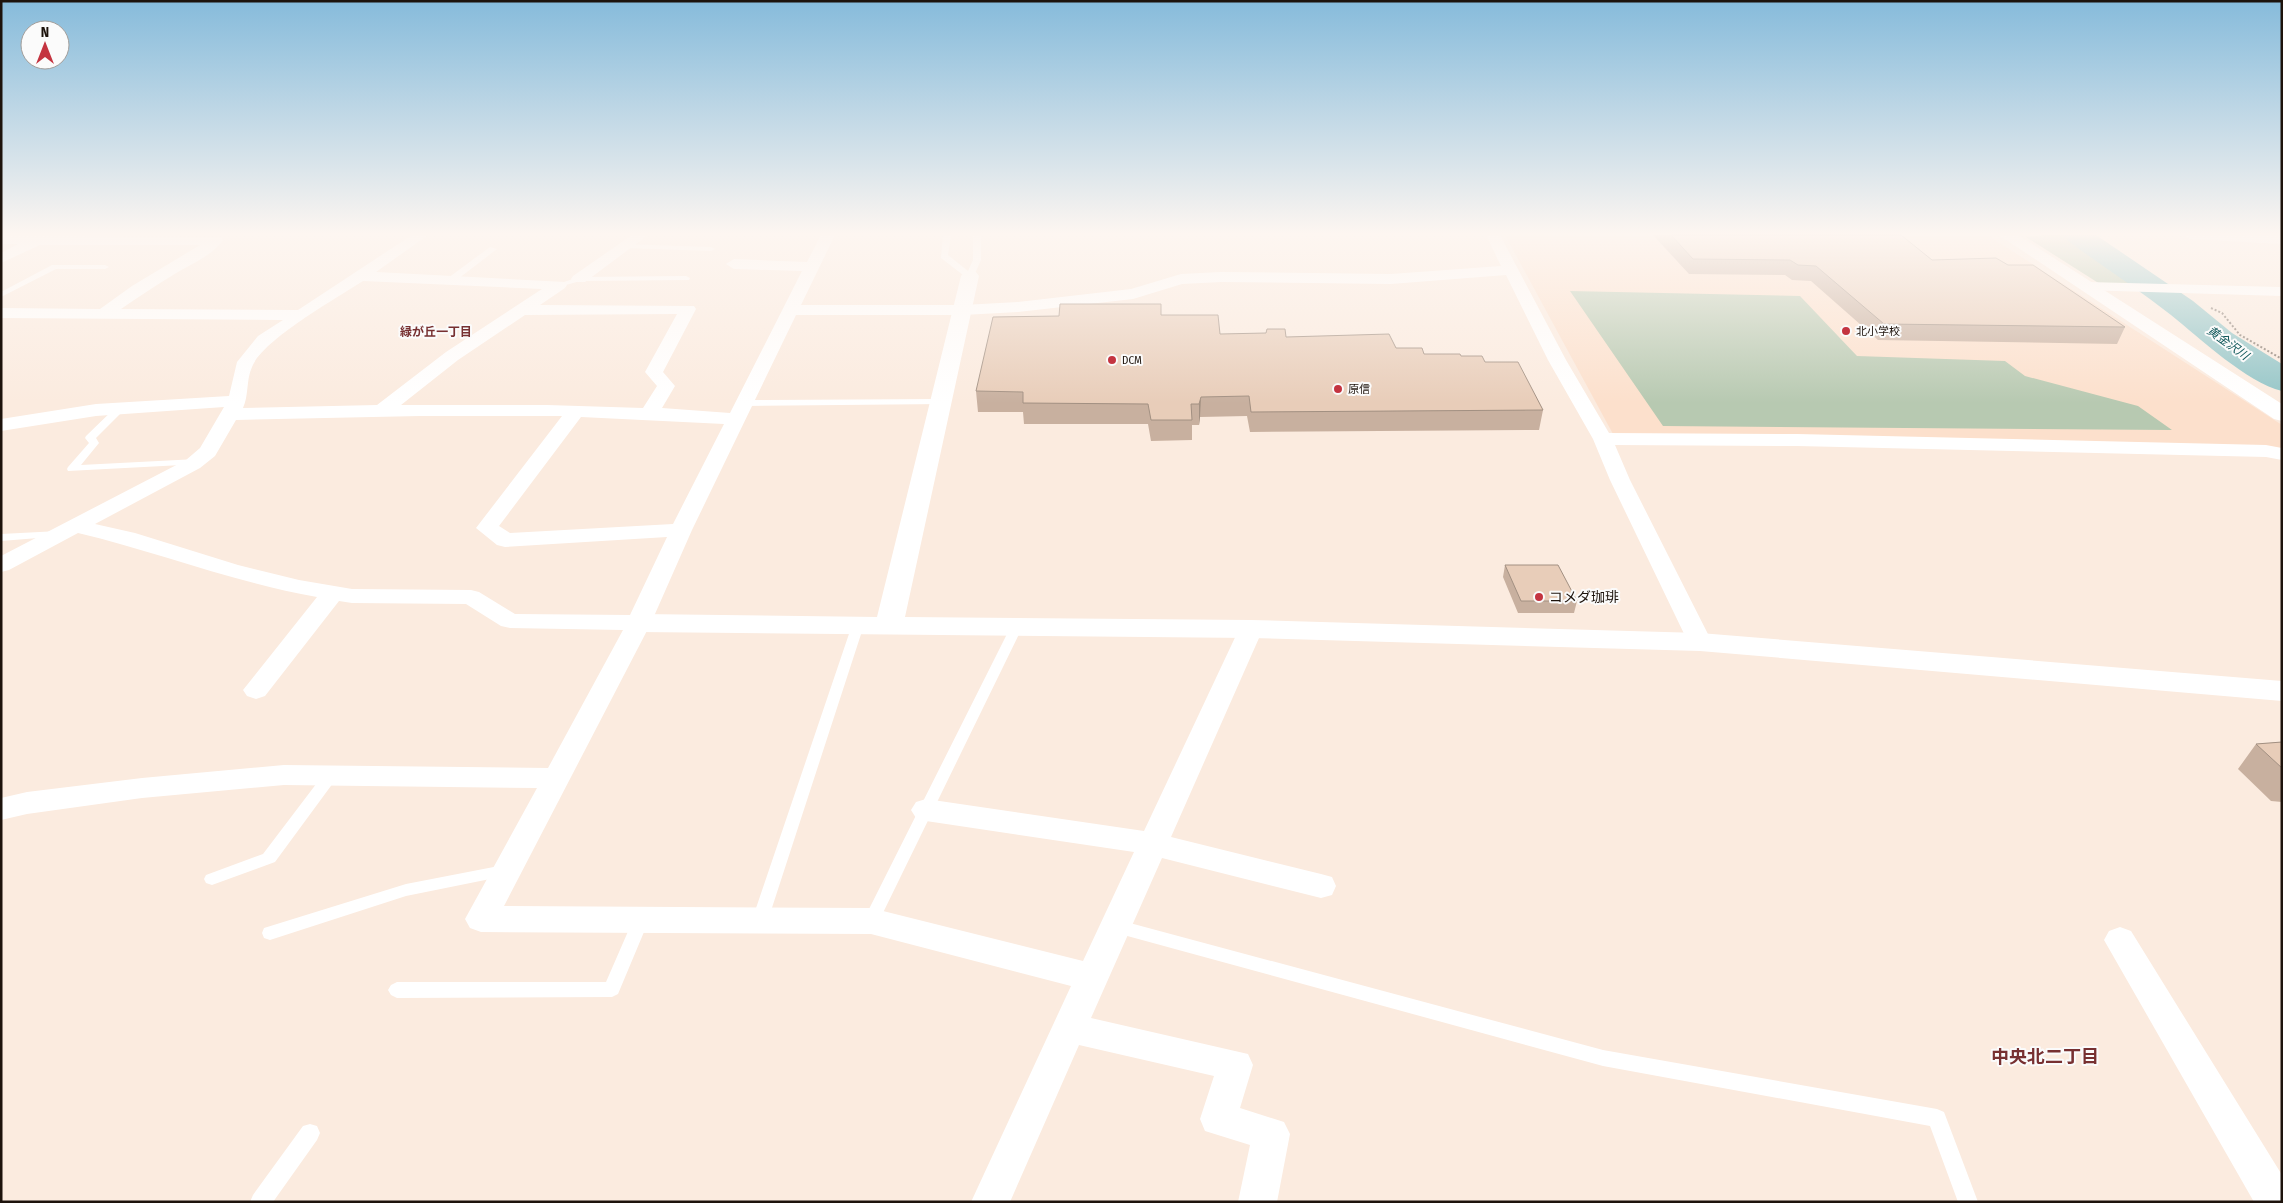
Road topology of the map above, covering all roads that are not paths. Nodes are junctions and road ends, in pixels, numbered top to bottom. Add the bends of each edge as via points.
1 (134, 291) edge
2 (335, 291) edge
3 (548, 291) edge
4 (801, 291) edge
5 (967, 291) edge
6 (1142, 291) edge
7 (1520, 291) edge
8 (2093, 291) edge
9 (2179, 291) edge
10 (2264, 291) edge
11 (2280, 292) dead end
12 (2198, 300) road end
13 (519, 310) junction
14 (792, 310) junction
15 (963, 310) junction
16 (1, 313) edge
17 (103, 314) junction
18 (300, 315) junction
19 (941, 402) junction
20 (234, 407) junction
21 (121, 408) junction
22 (383, 410) junction
23 (740, 411) junction
24 (574, 412) junction
25 (650, 412) junction
26 (2282, 414) edge
27 (2, 425) edge
28 (1603, 439) junction
29 (2282, 454) edge
30 (196, 462) junction
31 (68, 530) junction
32 (681, 530) junction
33 (1, 538) edge
34 (1, 565) edge
35 (333, 593) junction
36 (639, 623) junction
37 (858, 625) junction
38 (888, 625) junction
39 (1017, 626) junction
40 (1251, 629) junction
41 (1700, 642) junction
42 (256, 690) dead end
43 (2282, 691) edge
44 (331, 775) junction
45 (555, 778) junction
46 (1, 809) edge
47 (926, 810) junction
48 (1153, 844) junction
49 (506, 871) junction
50 (212, 879) dead end
51 (1321, 886) dead end
52 (641, 920) junction
53 (760, 920) junction
54 (871, 921) junction
55 (1116, 926) junction
56 (270, 933) dead end
57 (2120, 940) dead end
58 (1092, 977) junction
59 (397, 990) dead end
60 (1070, 1028) junction
61 (310, 1133) dead end
62 (260, 1202) edge
63 (990, 1202) edge
64 (1257, 1202) edge
65 (1968, 1202) edge
66 (2276, 1202) edge

1 - 17 street
2 - 18 street
3 - 13 street
4 - 14 street
5 - 15 street
6 - 15 street via 1057,303
7 - 28 street
8 - 26 street
9 - 12 street
10 - 11 street
13 - 22 street via 452,356
13 - 25 street via 688,309 654,372 666,386
14 - 15 street
14 - 23 street
15 - 19 street
16 - 17 street
17 - 18 street
18 - 20 street via 264,340 243,366
19 - 23 lane
19 - 38 street
20 - 21 street
20 - 22 street
20 - 30 street via 208,452
21 - 27 street
21 - 30 lane via 90,438 94,443 72,469
22 - 24 street
23 - 25 street
23 - 32 street
24 - 25 street
24 - 32 street via 487,528 505,540
28 - 29 street via 1797,440 2266,451
28 - 41 street
30 - 31 street
31 - 33 lane
31 - 34 street
31 - 35 street via 127,538 230,570
32 - 36 street
35 - 36 street via 471,597 510,621
35 - 42 street
36 - 37 street
36 - 45 street
37 - 38 street
37 - 53 lane
38 - 39 street
39 - 40 street
39 - 47 lane
40 - 41 street
40 - 48 street
41 - 43 street
44 - 45 street
44 - 46 street via 284,775 142,788
44 - 50 lane via 269,858
45 - 49 street
47 - 48 street
47 - 54 lane
48 - 51 street
48 - 55 street
49 - 52 street via 481,919
49 - 56 lane via 406,890
52 - 53 street
52 - 59 lane via 612,989
53 - 54 street
54 - 58 street
55 - 58 street
55 - 65 lane via 1603,1058 1937,1118
57 - 66 street
58 - 60 street
60 - 63 street
60 - 64 street via 1234,1065 1218,1119 1272,1134
61 - 62 lane

